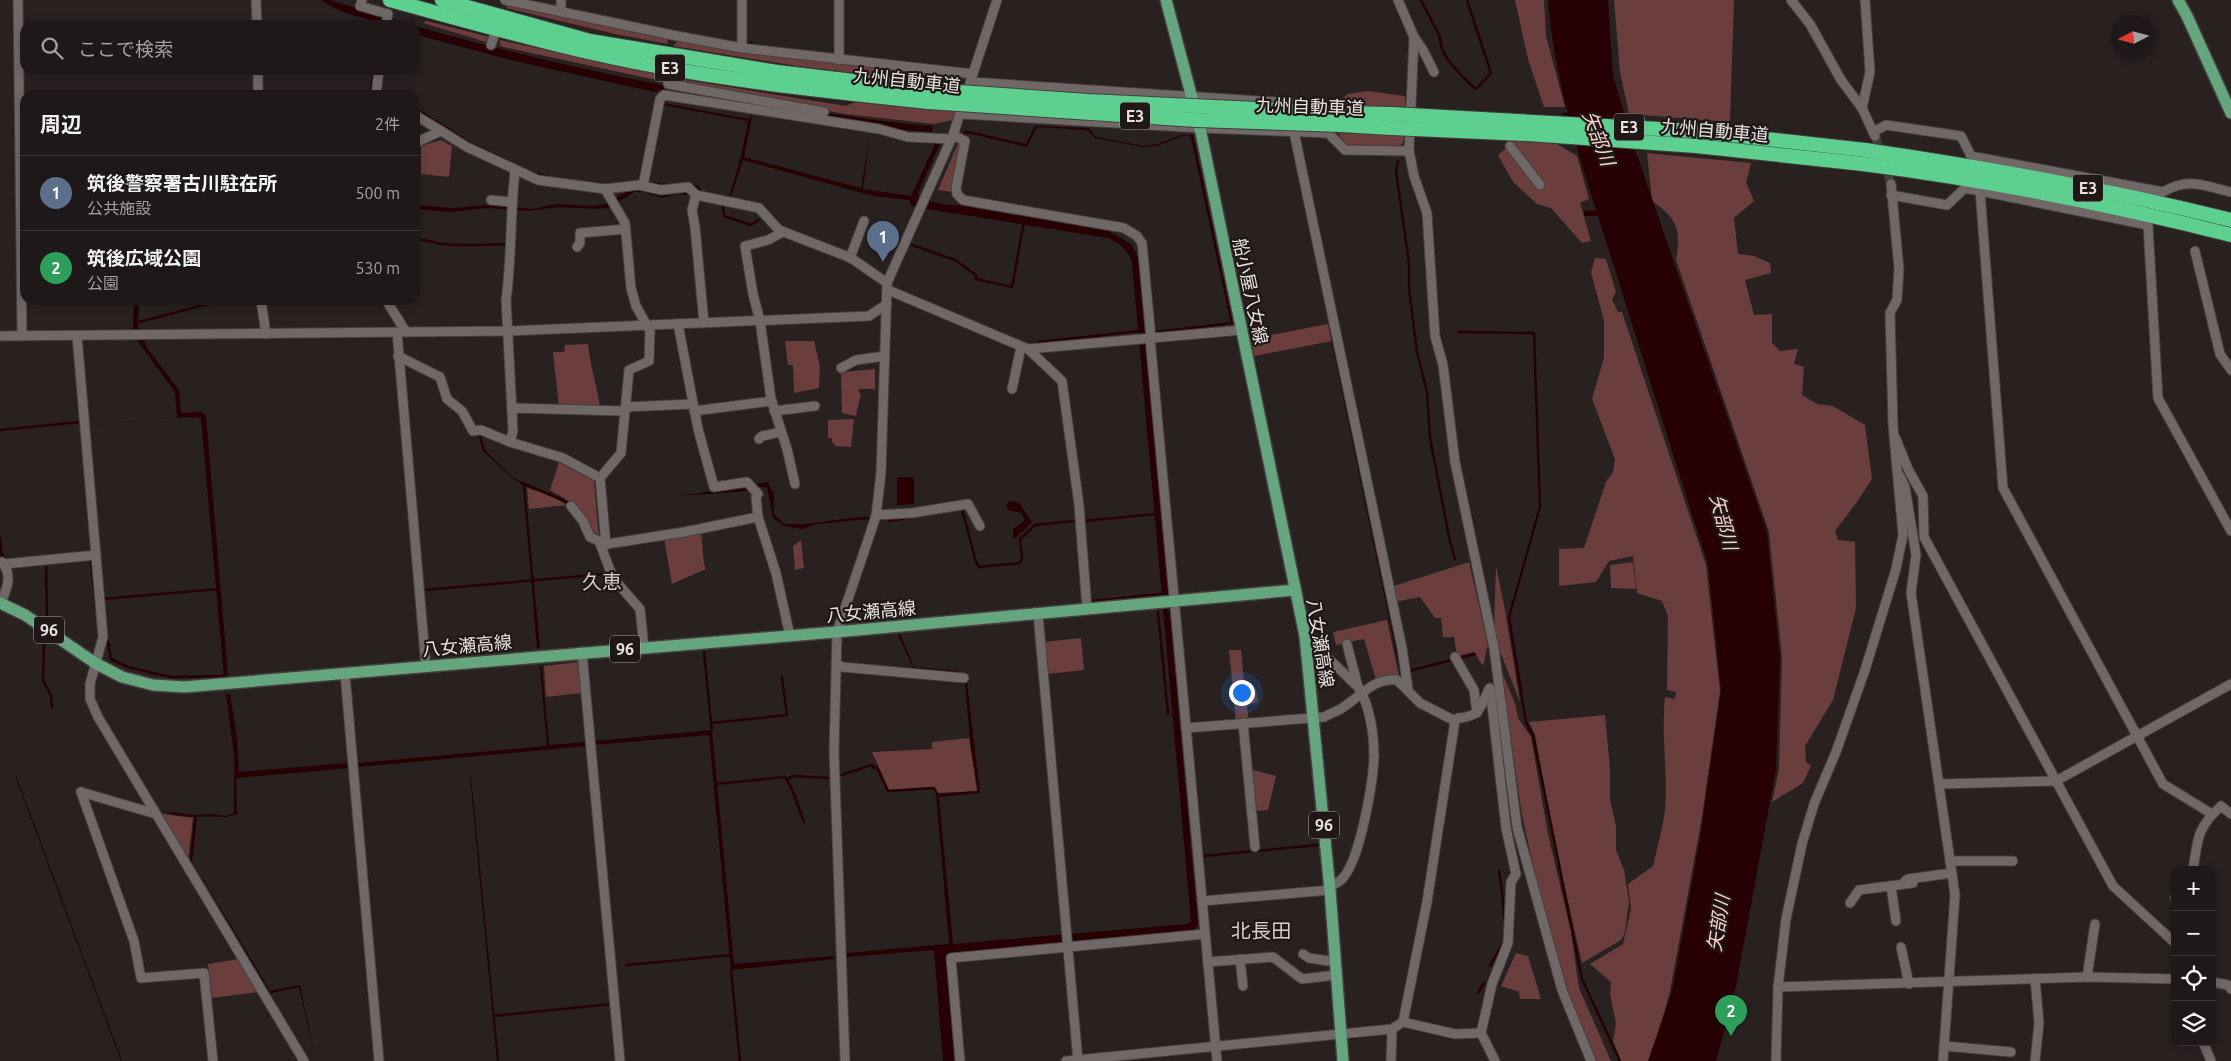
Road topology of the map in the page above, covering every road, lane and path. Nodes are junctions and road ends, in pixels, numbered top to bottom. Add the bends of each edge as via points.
1 (18, 0) edge
2 (256, 0) edge
3 (362, 0) edge
4 (390, 0) edge
5 (442, 0) edge
6 (561, 0) edge
7 (742, 0) edge
8 (839, 0) edge
9 (997, 0) edge
10 (1166, 0) edge
11 (1398, 0) edge
12 (1791, 0) edge
13 (1865, 0) edge
14 (2178, 0) edge
15 (504, 3) edge
16 (561, 12) junction
17 (257, 20) edge
18 (387, 20) edge
19 (1414, 37) junction
20 (742, 48) junction
21 (839, 60) junction
22 (1434, 72) dead end
23 (258, 75) edge
24 (378, 75) edge
25 (972, 78) junction
26 (668, 84) dead end
27 (258, 90) edge
28 (377, 90) edge
29 (930, 96) junction
30 (1193, 98) junction
31 (1862, 108) junction
32 (824, 112) dead end
33 (2231, 112) edge
34 (962, 114) junction
35 (420, 117) edge
36 (1200, 128) junction
37 (442, 131) junction
38 (1294, 132) junction
39 (1328, 133) junction
40 (954, 138) junction
41 (420, 141) edge
42 (1510, 146) dead end
43 (1409, 151) junction
44 (20, 168) edge
45 (1959, 170) junction
46 (515, 171) junction
47 (1891, 184) tunnel mouth
48 (1540, 185) dead end
49 (643, 186) junction
50 (605, 189) junction
51 (1980, 191) junction
52 (2231, 192) edge
53 (696, 195) junction
54 (1891, 195) junction
55 (491, 200) dead end
56 (511, 202) junction
57 (2231, 220) edge
58 (864, 222) dead end
59 (626, 229) junction
60 (783, 232) junction
61 (2231, 234) edge
62 (576, 247) dead end
63 (2195, 251) dead end
64 (850, 258) junction
65 (888, 287) junction
66 (887, 304) junction
67 (22, 305) edge
68 (262, 305) edge
69 (388, 305) edge
70 (760, 322) junction
71 (704, 323) junction
72 (647, 324) junction
73 (678, 324) junction
74 (1242, 330) junction
75 (508, 331) junction
76 (401, 332) junction
77 (266, 334) junction
78 (0, 336) edge
79 (22, 336) junction
80 (77, 336) junction
81 (1151, 338) junction
82 (1024, 348) junction
83 (398, 356) junction
84 (885, 356) junction
85 (841, 368) dead end
86 (2231, 370) edge
87 (1012, 389) dead end
88 (772, 401) junction
89 (815, 406) dead end
90 (694, 407) junction
91 (512, 408) junction
92 (625, 409) junction
93 (774, 411) junction
94 (780, 432) junction
95 (1894, 437) junction
96 (760, 439) dead end
97 (510, 442) junction
98 (1897, 469) junction
99 (600, 478) junction
100 (795, 484) dead end
101 (571, 506) dead end
102 (876, 515) junction
103 (758, 516) junction
104 (980, 526) dead end
105 (2231, 531) edge
106 (603, 545) junction
107 (96, 554) junction
108 (2, 563) edge
109 (1295, 590) junction
110 (1167, 602) junction
111 (0, 603) edge
112 (1086, 609) junction
113 (1038, 614) junction
114 (837, 632) junction
115 (790, 636) junction
116 (1305, 636) junction
117 (1347, 644) dead end
118 (644, 647) junction
119 (582, 652) junction
120 (1455, 657) dead end
121 (95, 663) junction
122 (836, 663) junction
123 (426, 667) junction
124 (345, 674) junction
125 (964, 678) dead end
126 (2231, 684) edge
127 (1408, 689) junction
128 (1360, 690) junction
129 (1477, 714) junction
130 (1314, 718) junction
131 (1455, 721) junction
132 (1243, 724) junction
133 (1186, 728) junction
134 (2136, 735) junction
135 (2056, 781) junction
136 (1940, 784) junction
137 (156, 814) junction
138 (2212, 814) junction
139 (2231, 814) edge
140 (1255, 847) dead end
141 (1950, 861) junction
142 (2013, 861) dead end
143 (2193, 866) edge
144 (1952, 873) junction
145 (1891, 886) junction
146 (1330, 888) junction
147 (1202, 901) junction
148 (1850, 903) dead end
149 (1896, 921) dead end
150 (2095, 924) dead end
151 (1206, 934) junction
152 (2171, 939) edge
153 (1068, 947) junction
154 (1901, 948) dead end
155 (1303, 954) dead end
156 (1240, 959) junction
157 (1329, 961) dead end
158 (1208, 962) junction
159 (1336, 975) junction
160 (2087, 977) junction
161 (2035, 979) junction
162 (2171, 979) edge
163 (1948, 982) junction
164 (2216, 983) edge
165 (1909, 984) junction
166 (1243, 986) dead end
167 (1778, 987) junction
168 (2230, 987) edge
169 (1403, 1022) junction
170 (1392, 1029) junction
171 (1481, 1033) junction
172 (1340, 1034) junction
173 (1944, 1046) junction
174 (2205, 1046) edge
175 (1216, 1048) junction
176 (2011, 1052) dead end
177 (1078, 1060) edge
178 (212, 1061) edge
179 (304, 1061) edge
180 (379, 1061) edge
181 (620, 1061) edge
182 (845, 1061) edge
183 (960, 1061) edge
184 (1066, 1061) edge
185 (1217, 1061) edge
186 (1343, 1061) edge
187 (1391, 1061) edge
188 (1495, 1061) edge
189 (1592, 1061) edge
190 (1776, 1061) edge
191 (1943, 1061) edge
192 (2035, 1061) edge
193 (2211, 1061) edge

1 - 44 street
2 - 17 street
3 - 18 street via 360,6 388,14
4 - 29 highway, 九州自動車道 / E3 via 589,52 682,70 775,85
5 - 29 highway, 九州自動車道 / E3 via 590,41
6 - 16 street
7 - 20 street
8 - 21 street
9 - 25 street
10 - 30 main road, 船小屋八女線
11 - 19 street
12 - 31 street via 1810,24 1840,80
13 - 31 street via 1870,72
14 - 33 main road
15 - 16 street
16 - 20 street
19 - 22 street
19 - 43 street
20 - 21 street
21 - 25 street
23 - 27 street
24 - 28 street
25 - 30 street
25 - 34 street
26 - 32 street
29 - 45 highway, 九州自動車道 / E3, bridge via 1088,101 1391,121 1864,157
30 - 36 main road, 船小屋八女線
30 - 39 street via 1323,105
31 - 52 street via 1874,134 1886,125 1961,136 1971,156 2163,192 2189,182
34 - 36 street
34 - 40 street
35 - 37 street
36 - 38 street
36 - 74 main road, 船小屋八女線
37 - 41 street
37 - 46 street
38 - 39 street
38 - 127 street
39 - 43 street via 1345,150
40 - 49 street via 908,137 879,129 664,95 660,99
40 - 65 street
40 - 81 street via 964,141 956,188 963,200 1124,228 1137,236 1142,243
42 - 48 street
43 - 189 street via 1427,213 1435,336 1443,365 1455,462 1494,648 1517,827 1562,990
45 - 57 highway, 九州自動車道 / E3 via 2060,182
45 - 61 highway, 九州自動車道 / E3
46 - 50 street via 538,180
46 - 56 street
47 - 54 street
49 - 50 street
49 - 53 street via 661,190 688,187
50 - 59 street via 626,223
51 - 54 street via 1965,188 1948,205
51 - 105 street via 2148,225 2158,398
51 - 134 street via 2003,488
53 - 60 street via 759,208
53 - 71 street via 692,210
54 - 95 street via 1899,269 1897,300 1890,313
55 - 56 street
56 - 75 street via 506,300
58 - 64 street
59 - 62 street via 580,233 580,243
59 - 72 street via 632,288 636,306
60 - 64 street
60 - 70 street via 745,246
63 - 86 street via 2220,354
64 - 65 street
65 - 66 street
65 - 82 street
66 - 70 street via 869,316
66 - 84 street
67 - 79 street
68 - 77 street
69 - 76 street
70 - 71 street
70 - 88 street
71 - 73 street
72 - 73 street
72 - 75 street
72 - 92 street via 650,331 649,361 629,370
73 - 90 street
74 - 81 street
74 - 109 main road, 船小屋八女線
75 - 76 street
75 - 91 street
76 - 77 street
76 - 83 street
77 - 80 street
78 - 79 street
79 - 80 street
80 - 107 street
81 - 82 street
81 - 110 street
82 - 87 street
82 - 112 street via 1062,381 1079,505
83 - 97 street via 440,377 447,399 462,411 473,431 481,430
83 - 123 street
84 - 85 street via 856,360
84 - 102 street via 881,473
88 - 90 street
88 - 93 street
89 - 93 street
90 - 92 street
90 - 103 street via 714,487 747,482 758,494
91 - 92 street
91 - 97 street
92 - 99 street via 621,453
93 - 94 street
94 - 96 street
94 - 100 street
95 - 98 street
95 - 135 street via 1923,496 1924,537
97 - 99 street via 564,458
98 - 136 street via 1905,487 1916,555 1911,593
98 - 167 street via 1903,535 1896,569 1865,670 1802,844 1786,919
99 - 106 street
101 - 106 street via 584,521 590,538
102 - 104 street via 968,504
102 - 114 street
103 - 106 street
103 - 115 street via 776,573
106 - 118 street via 613,578 640,609
107 - 108 street
107 - 121 street via 103,637
108 - 111 street via 9,572 9,582
109 - 110 main road, 八女瀬高線 / 96
109 - 116 main road, 八女瀬高線 / 96
110 - 112 main road, 八女瀬高線 / 96
110 - 133 street
111 - 121 main road, 八女瀬高線 / 96 via 48,629
112 - 113 main road, 八女瀬高線 / 96
113 - 114 main road, 八女瀬高線 / 96
113 - 153 street
114 - 115 main road, 八女瀬高線 / 96
114 - 122 street
115 - 118 main road, 八女瀬高線 / 96
116 - 128 street
116 - 130 main road, 八女瀬高線 / 96
117 - 128 street
118 - 119 main road, 八女瀬高線 / 96
119 - 123 main road, 八女瀬高線 / 96
119 - 181 street
120 - 129 street via 1474,690
121 - 124 main road, 八女瀬高線 / 96 via 122,677 153,685 184,687
121 - 137 street via 90,700
122 - 125 street
122 - 182 street via 834,751
123 - 124 main road, 八女瀬高線 / 96
124 - 180 street
126 - 134 street
127 - 128 street via 1397,680 1385,679
127 - 131 street via 1420,703
128 - 130 street via 1343,708
128 - 146 street via 1371,727 1374,757 1365,816 1353,859 1342,879
129 - 131 street
129 - 171 street via 1490,688 1506,828 1516,874 1511,882 1508,943 1492,984
130 - 132 street
130 - 146 main road, 八女瀬高線 / 96
131 - 169 street via 1427,902
132 - 133 street
132 - 140 street
133 - 147 street
134 - 135 street
134 - 138 street via 2163,784
135 - 136 street
135 - 152 street via 2113,886
136 - 141 street
137 - 178 street via 81,792 134,941 141,978 204,973
137 - 179 street
138 - 139 street via 2221,806
138 - 143 street via 2202,826
141 - 142 street
141 - 144 street
144 - 145 street via 1908,879 1905,881 1910,884
144 - 163 street via 1955,896
145 - 148 street via 1858,890
145 - 149 street
146 - 147 street
146 - 159 main road, 八女瀬高線 / 96
147 - 151 street
150 - 160 street
151 - 153 street
151 - 158 street
153 - 177 street
153 - 183 street via 951,958
154 - 165 street
155 - 157 street
156 - 158 street
156 - 159 street via 1273,956 1302,979
156 - 166 street
158 - 175 street
159 - 172 main road, 八女瀬高線 / 96
160 - 161 street
160 - 162 street
161 - 163 street
161 - 192 street via 2039,1023
163 - 165 street
163 - 173 street
164 - 168 street
165 - 167 street
167 - 190 street
169 - 170 street
169 - 171 street via 1455,1034
170 - 172 street
170 - 187 street
171 - 188 street
172 - 175 street
172 - 186 main road, 八女瀬高線 / 96
173 - 176 street
173 - 191 street
174 - 193 street
175 - 177 street
175 - 185 street
177 - 184 street

